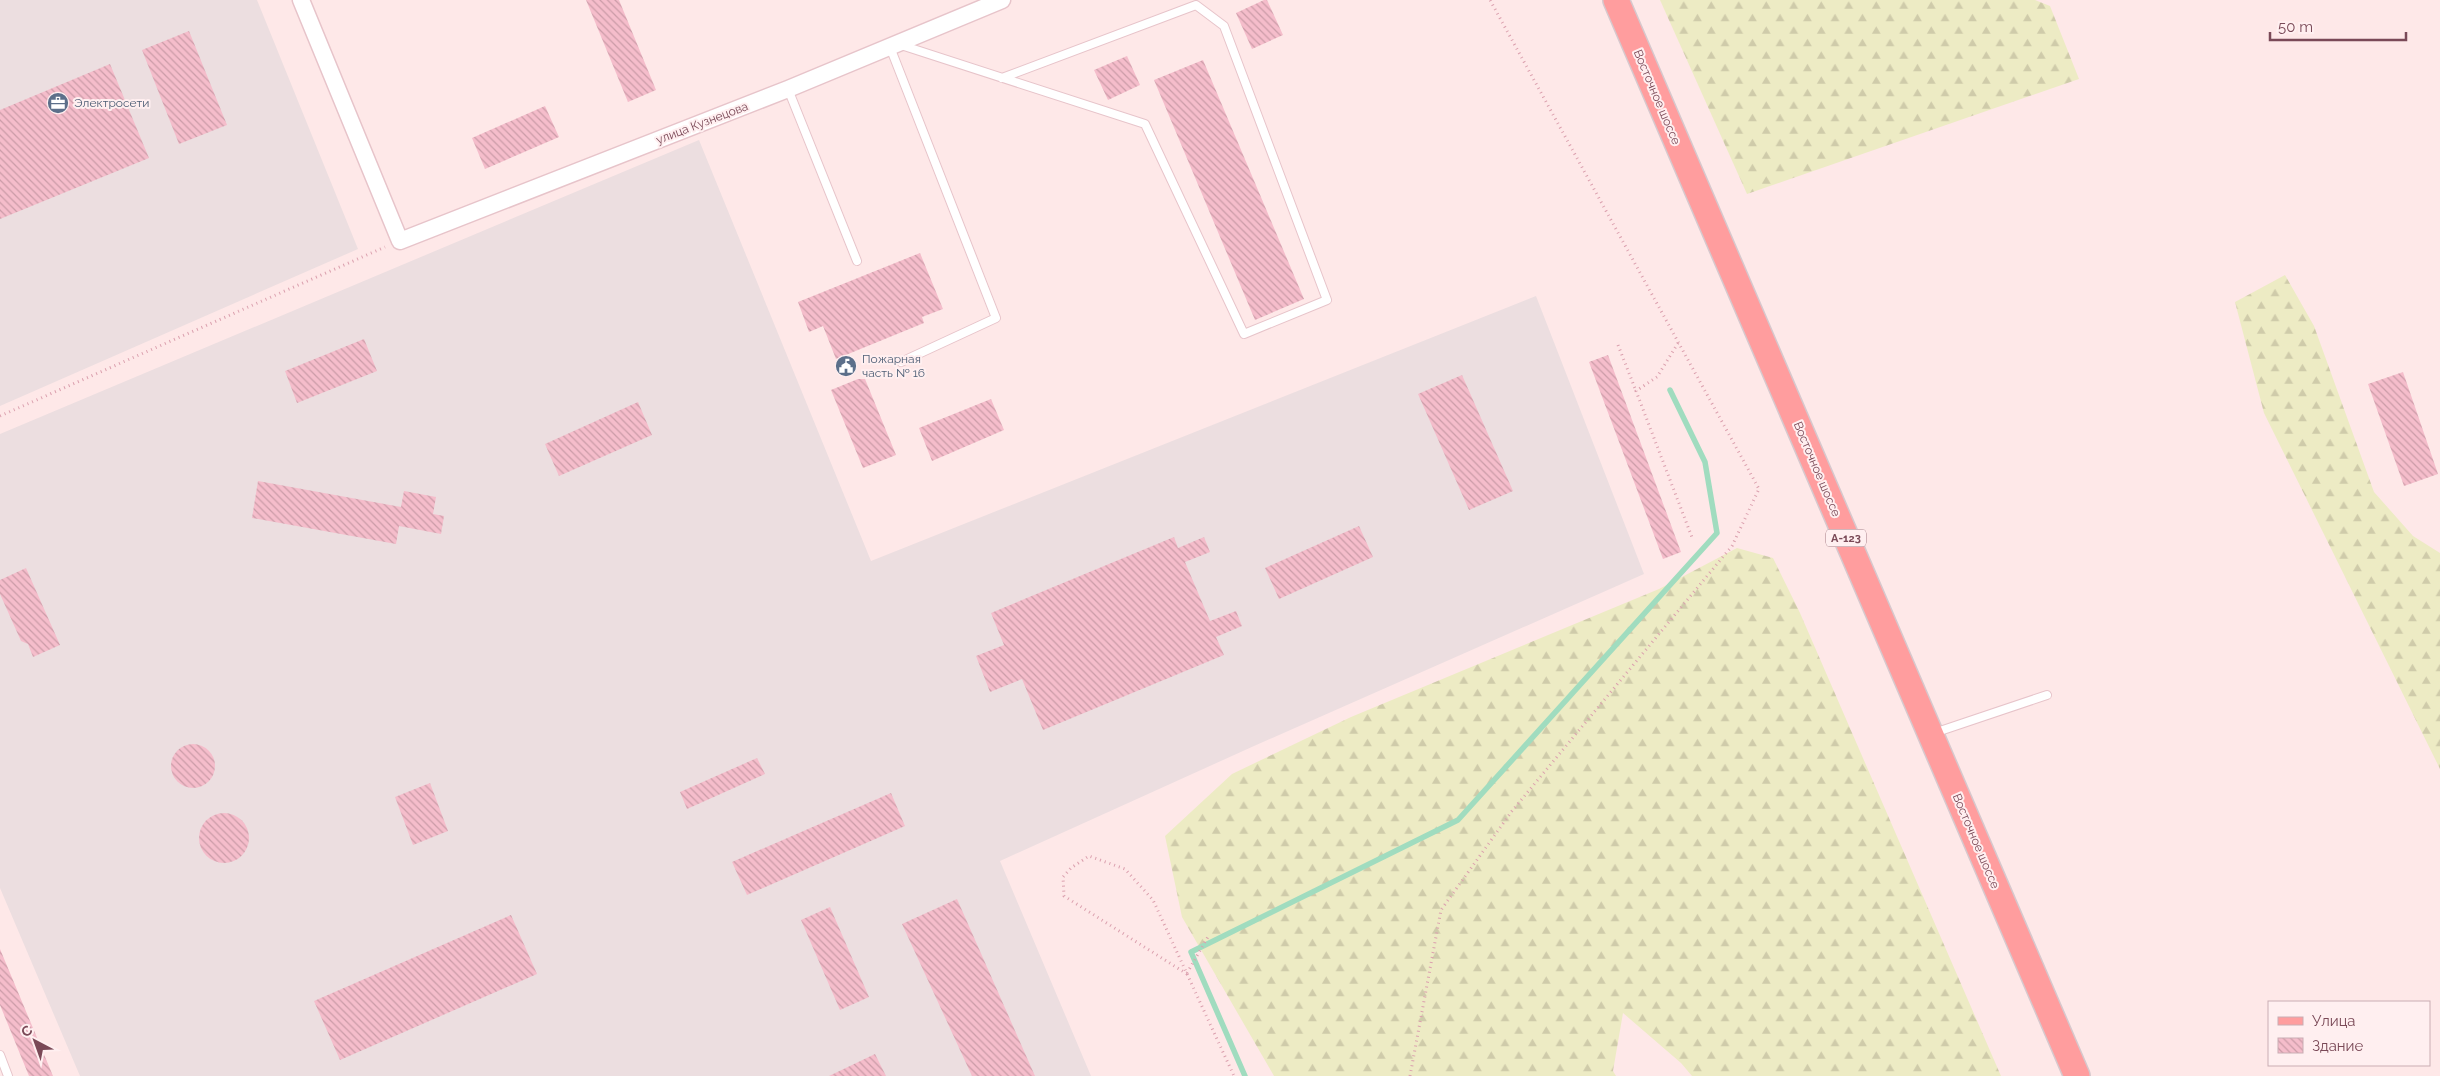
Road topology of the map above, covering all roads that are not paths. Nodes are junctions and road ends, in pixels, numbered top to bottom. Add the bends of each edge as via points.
1 (301, 0) edge
2 (1002, 0) edge
3 (1616, 0) edge
4 (893, 45) junction
5 (1002, 78) junction
6 (788, 89) junction
7 (857, 261) dead end
8 (901, 362) dead end
9 (2047, 695) dead end
10 (1930, 734) junction
11 (0, 1055) edge
12 (8, 1076) edge
13 (2077, 1076) edge

1 - 6 street, улица Кузнецова via 400,241
2 - 4 street, улица Кузнецова
3 - 10 main road, Восточное шоссе / А-123
4 - 5 lane
4 - 6 street, улица Кузнецова
4 - 8 lane via 996,318
5 - 5 lane via 1146,124 1244,334 1327,300 1224,26 1196,4
6 - 7 lane
9 - 10 lane
10 - 13 main road, Восточное шоссе / А-123
11 - 12 lane

